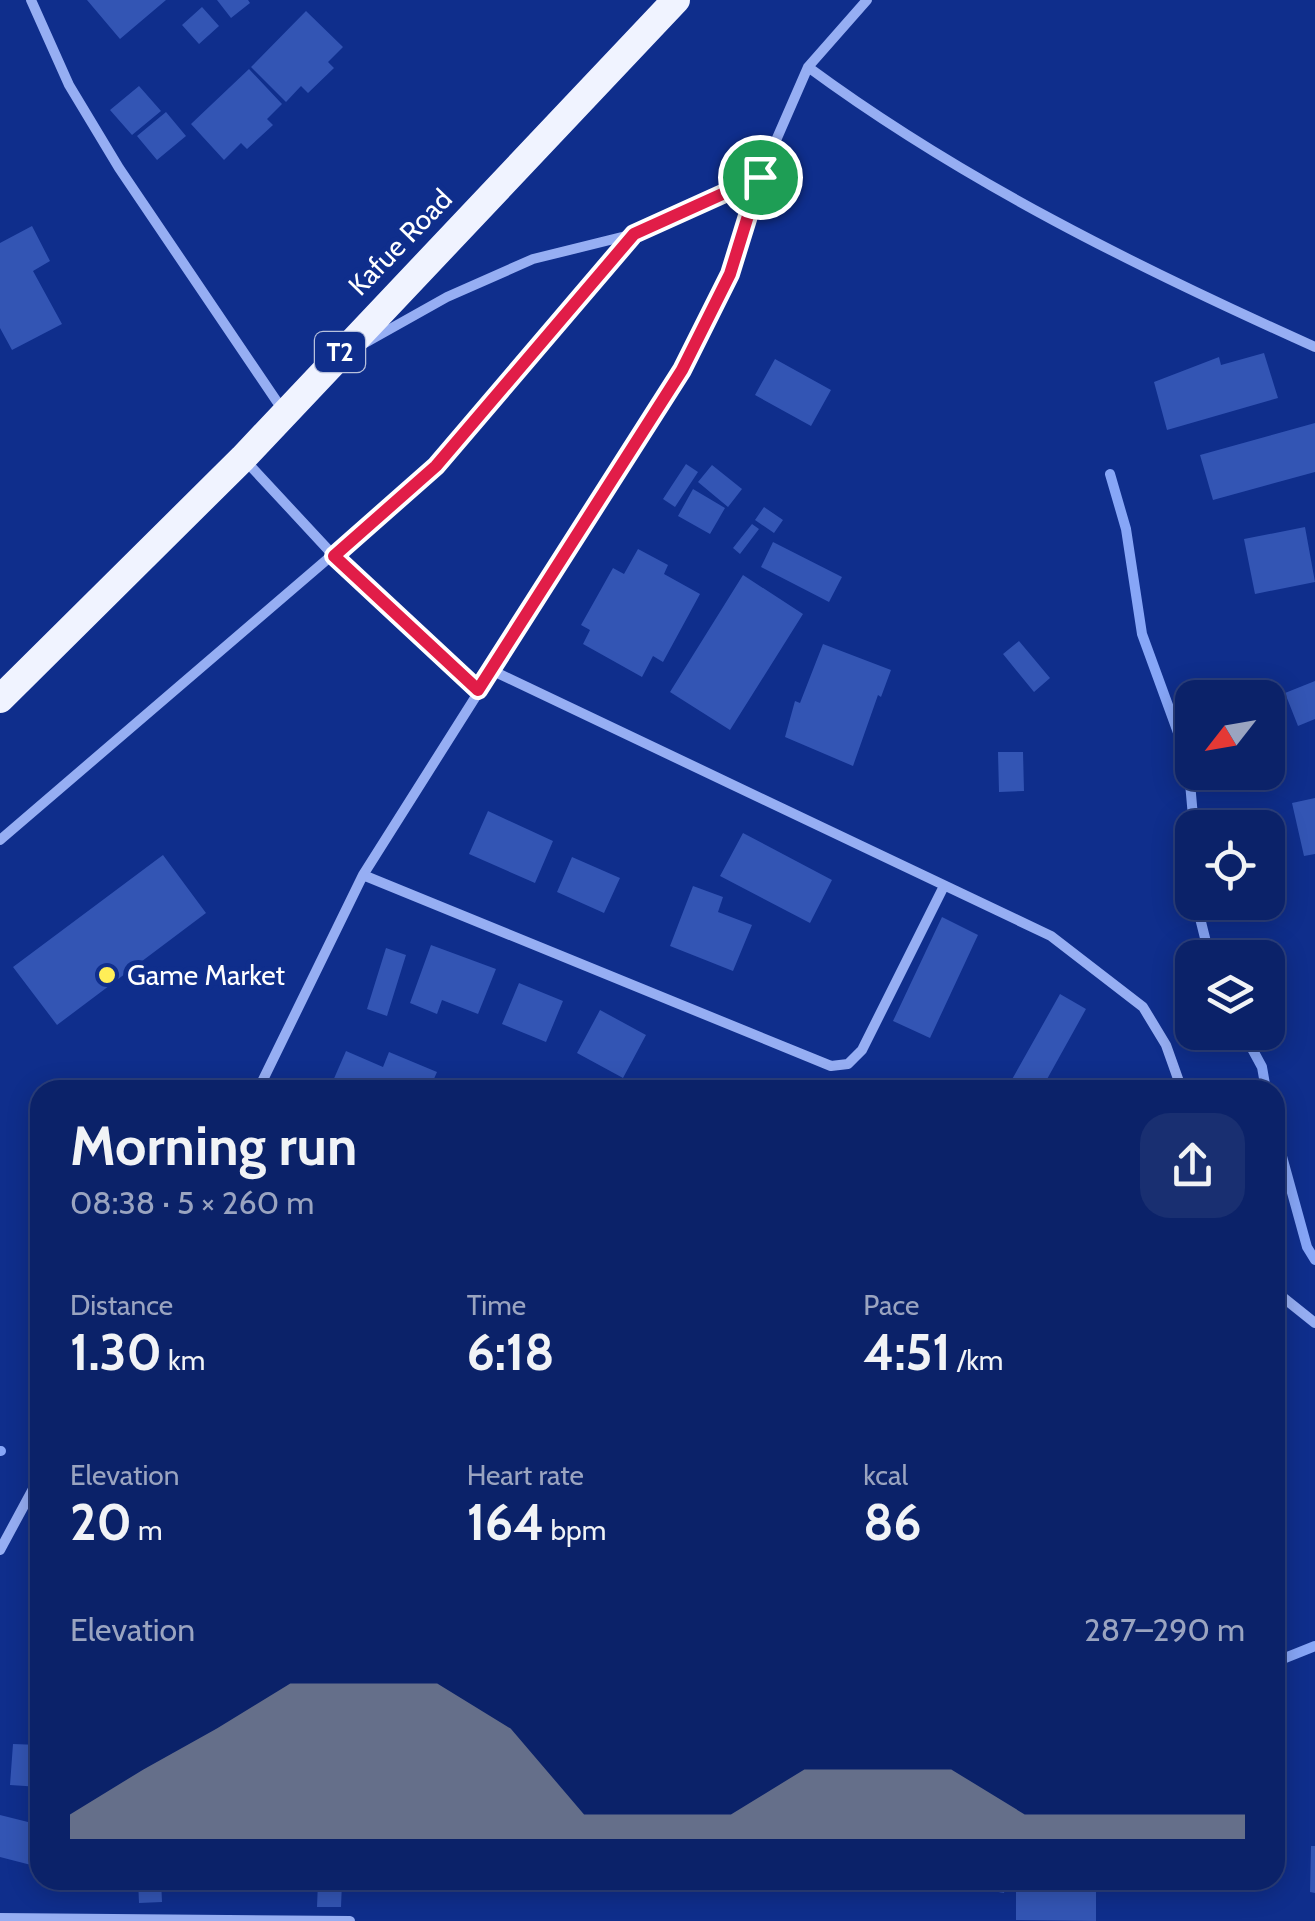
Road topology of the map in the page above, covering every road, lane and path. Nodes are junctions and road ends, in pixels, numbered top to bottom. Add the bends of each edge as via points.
1 (31, 0) edge
2 (676, 0) edge
3 (867, 0) edge
4 (808, 67) junction
5 (760, 177) junction
6 (634, 234) junction
7 (1315, 347) edge
8 (329, 363) junction
9 (284, 413) junction
10 (243, 458) junction
11 (334, 556) junction
12 (491, 670) junction
13 (478, 690) junction
14 (0, 699) edge
15 (0, 840) edge
16 (363, 875) junction
17 (944, 888) junction
18 (263, 1080) edge
19 (1178, 1080) edge
20 (1285, 1298) edge
21 (1315, 1323) edge
22 (30, 1494) edge
23 (0, 1550) edge
24 (0, 1918) edge
25 (14, 1920) edge
26 (312, 1921) edge
27 (350, 1921) edge

1 - 9 street via 69,85 109,151
2 - 8 highway, Kafue Road / T2
3 - 4 street
4 - 5 street
4 - 7 street via 998,190 1154,275
5 - 6 street
5 - 12 street via 730,274 682,370
6 - 8 street via 533,259 447,297
6 - 11 street via 436,466
8 - 9 highway, Kafue Road / T2
9 - 10 highway, Kafue Road / T2
10 - 11 street
10 - 14 highway, Kafue Road / T2
11 - 13 street
11 - 15 street
12 - 13 street
12 - 17 street
13 - 16 street
16 - 17 street via 831,1066 848,1064 862,1050
16 - 18 street
17 - 19 street via 1050,936 1143,1007
20 - 21 street
22 - 23 street
24 - 25 street
25 - 26 street
26 - 27 street

